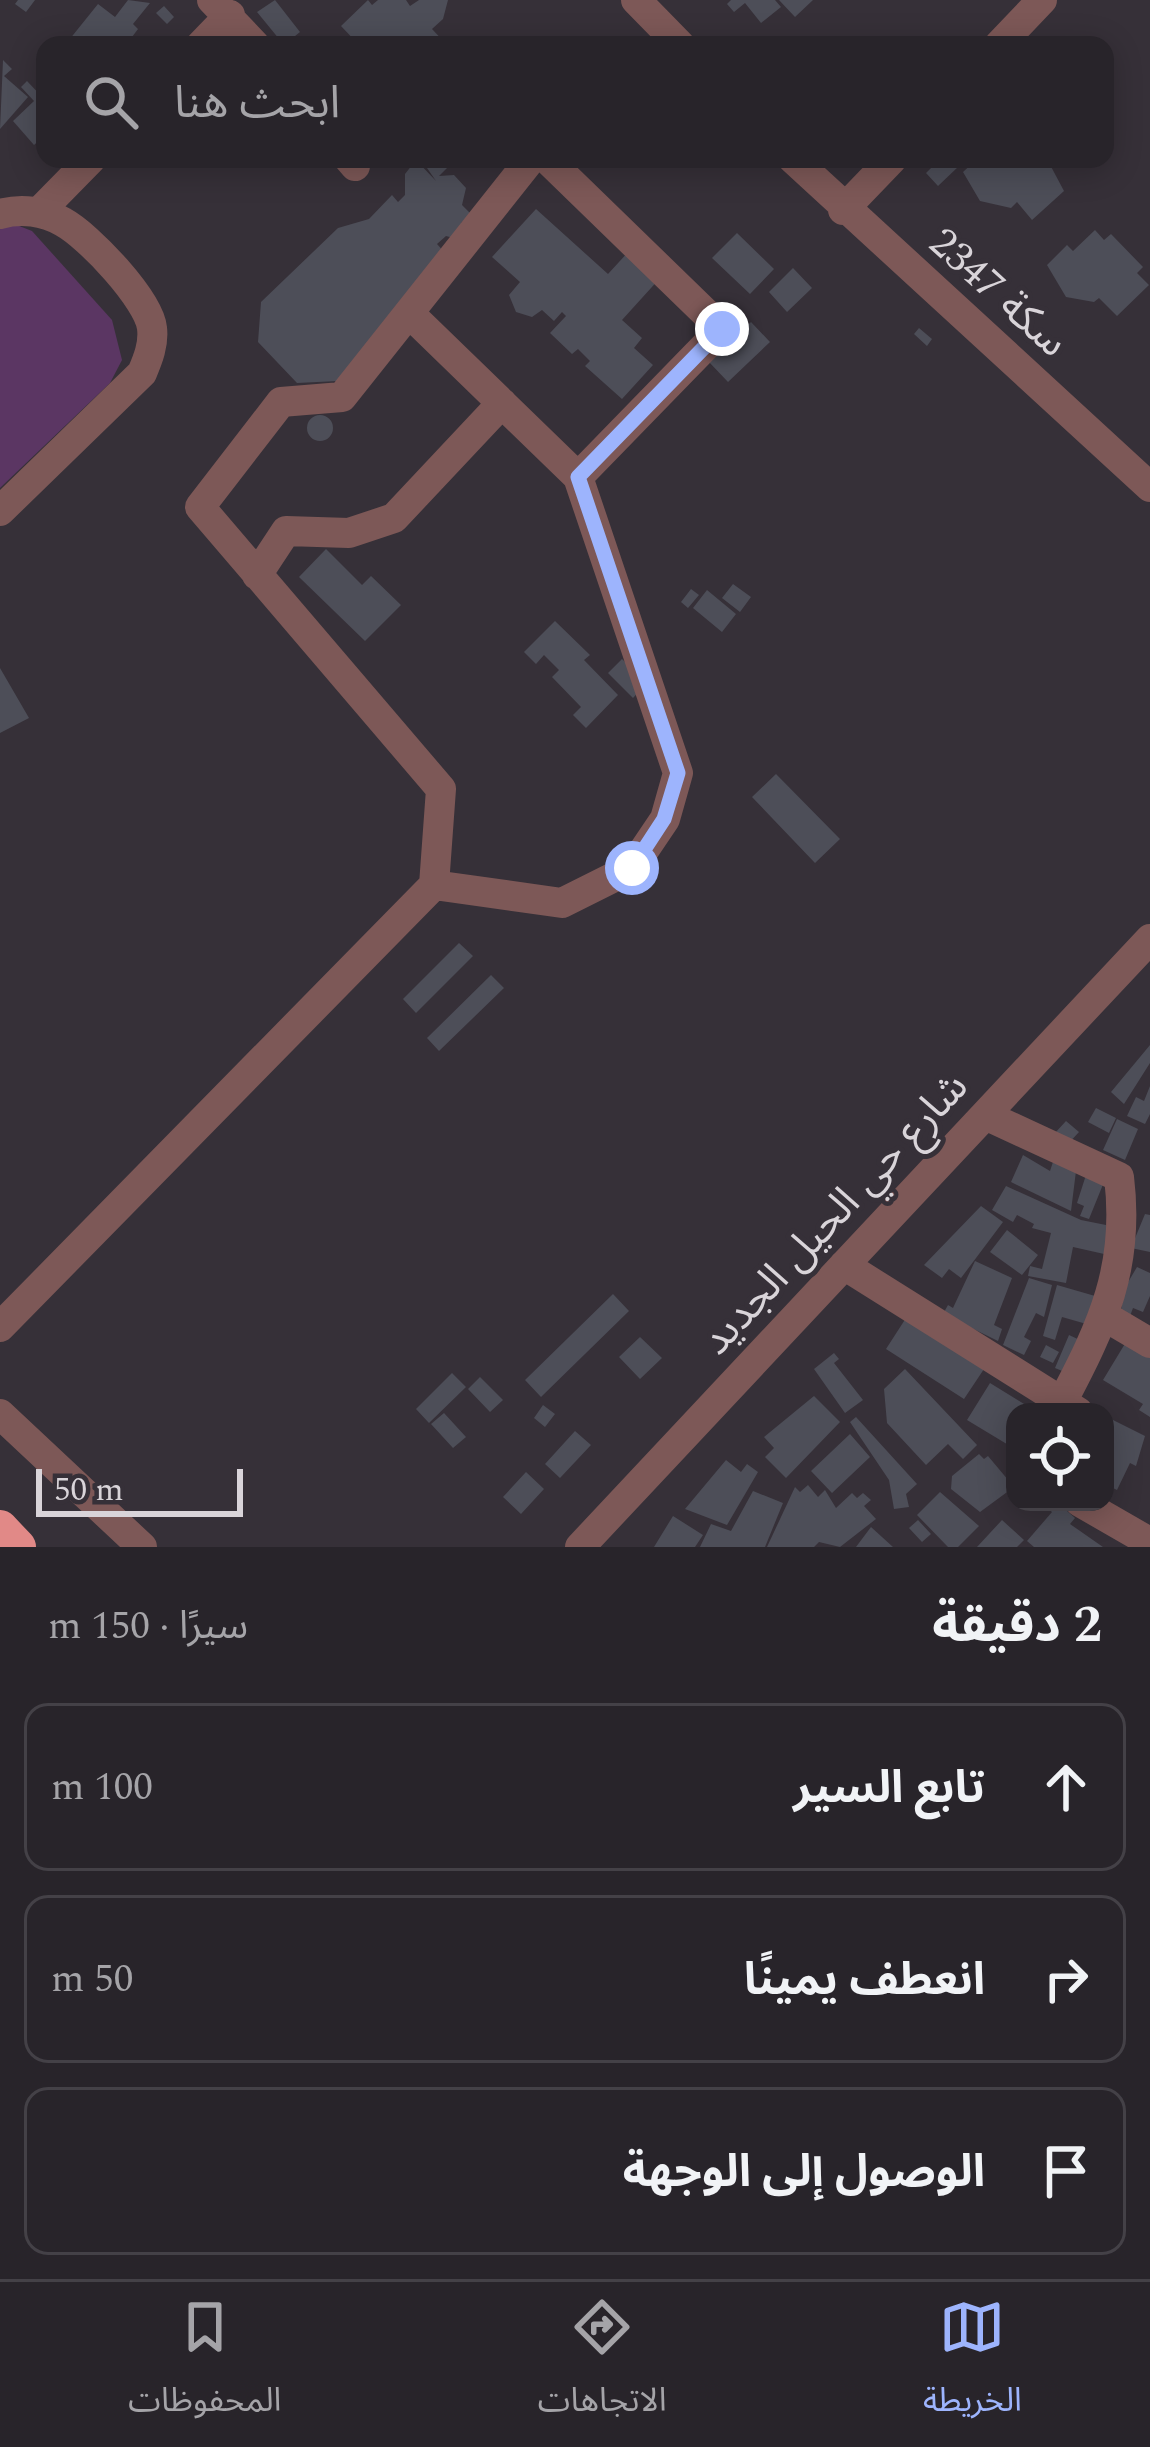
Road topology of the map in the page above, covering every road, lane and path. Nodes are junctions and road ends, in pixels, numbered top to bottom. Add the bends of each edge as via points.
1 (636, 0) edge
2 (1042, 0) edge
3 (221, 8) edge
4 (206, 36) edge
5 (247, 36) edge
6 (671, 36) edge
7 (1008, 36) edge
8 (82, 168) edge
9 (523, 168) edge
10 (556, 168) edge
11 (802, 168) edge
12 (883, 168) edge
13 (843, 210) junction
14 (39, 212) junction
15 (0, 214) edge
16 (409, 313) junction
17 (502, 403) junction
18 (578, 477) junction
19 (1150, 488) edge
20 (0, 511) edge
21 (257, 574) junction
22 (434, 885) junction
23 (1150, 939) edge
24 (985, 1115) junction
25 (844, 1265) junction
26 (1106, 1317) junction
27 (0, 1328) edge
28 (1150, 1343) edge
29 (1064, 1403) edge
30 (1072, 1403) edge
31 (0, 1414) edge
32 (39, 1449) junction
33 (1096, 1511) edge
34 (0, 1528) edge
35 (1146, 1540) edge
36 (19, 1547) edge
37 (127, 1547) edge
38 (142, 1547) edge
39 (580, 1547) edge

1 - 6 street
2 - 7 street
3 - 4 street
3 - 5 street
8 - 14 street
9 - 16 street
10 - 18 street via 722,329
11 - 13 street, سكة 2347
12 - 13 street
13 - 19 street, سكة 2347
14 - 15 street
14 - 20 street via 76,232 145,304 151,351 142,373
16 - 17 street
16 - 21 street via 342,397 281,403 200,507
17 - 18 street
17 - 21 street via 394,518 349,533 286,531
18 - 22 street via 678,773 664,819 632,868 562,903
21 - 22 street via 441,788
22 - 27 street
23 - 24 street, شارع حي الحيل الجديد
24 - 25 street, شارع حي الحيل الجديد
24 - 26 street via 1119,1177 1124,1222
25 - 29 street
25 - 39 street, شارع حي الحيل الجديد
26 - 28 street
26 - 30 street
31 - 32 street
32 - 37 street
32 - 38 street
33 - 35 street
34 - 36 highway

